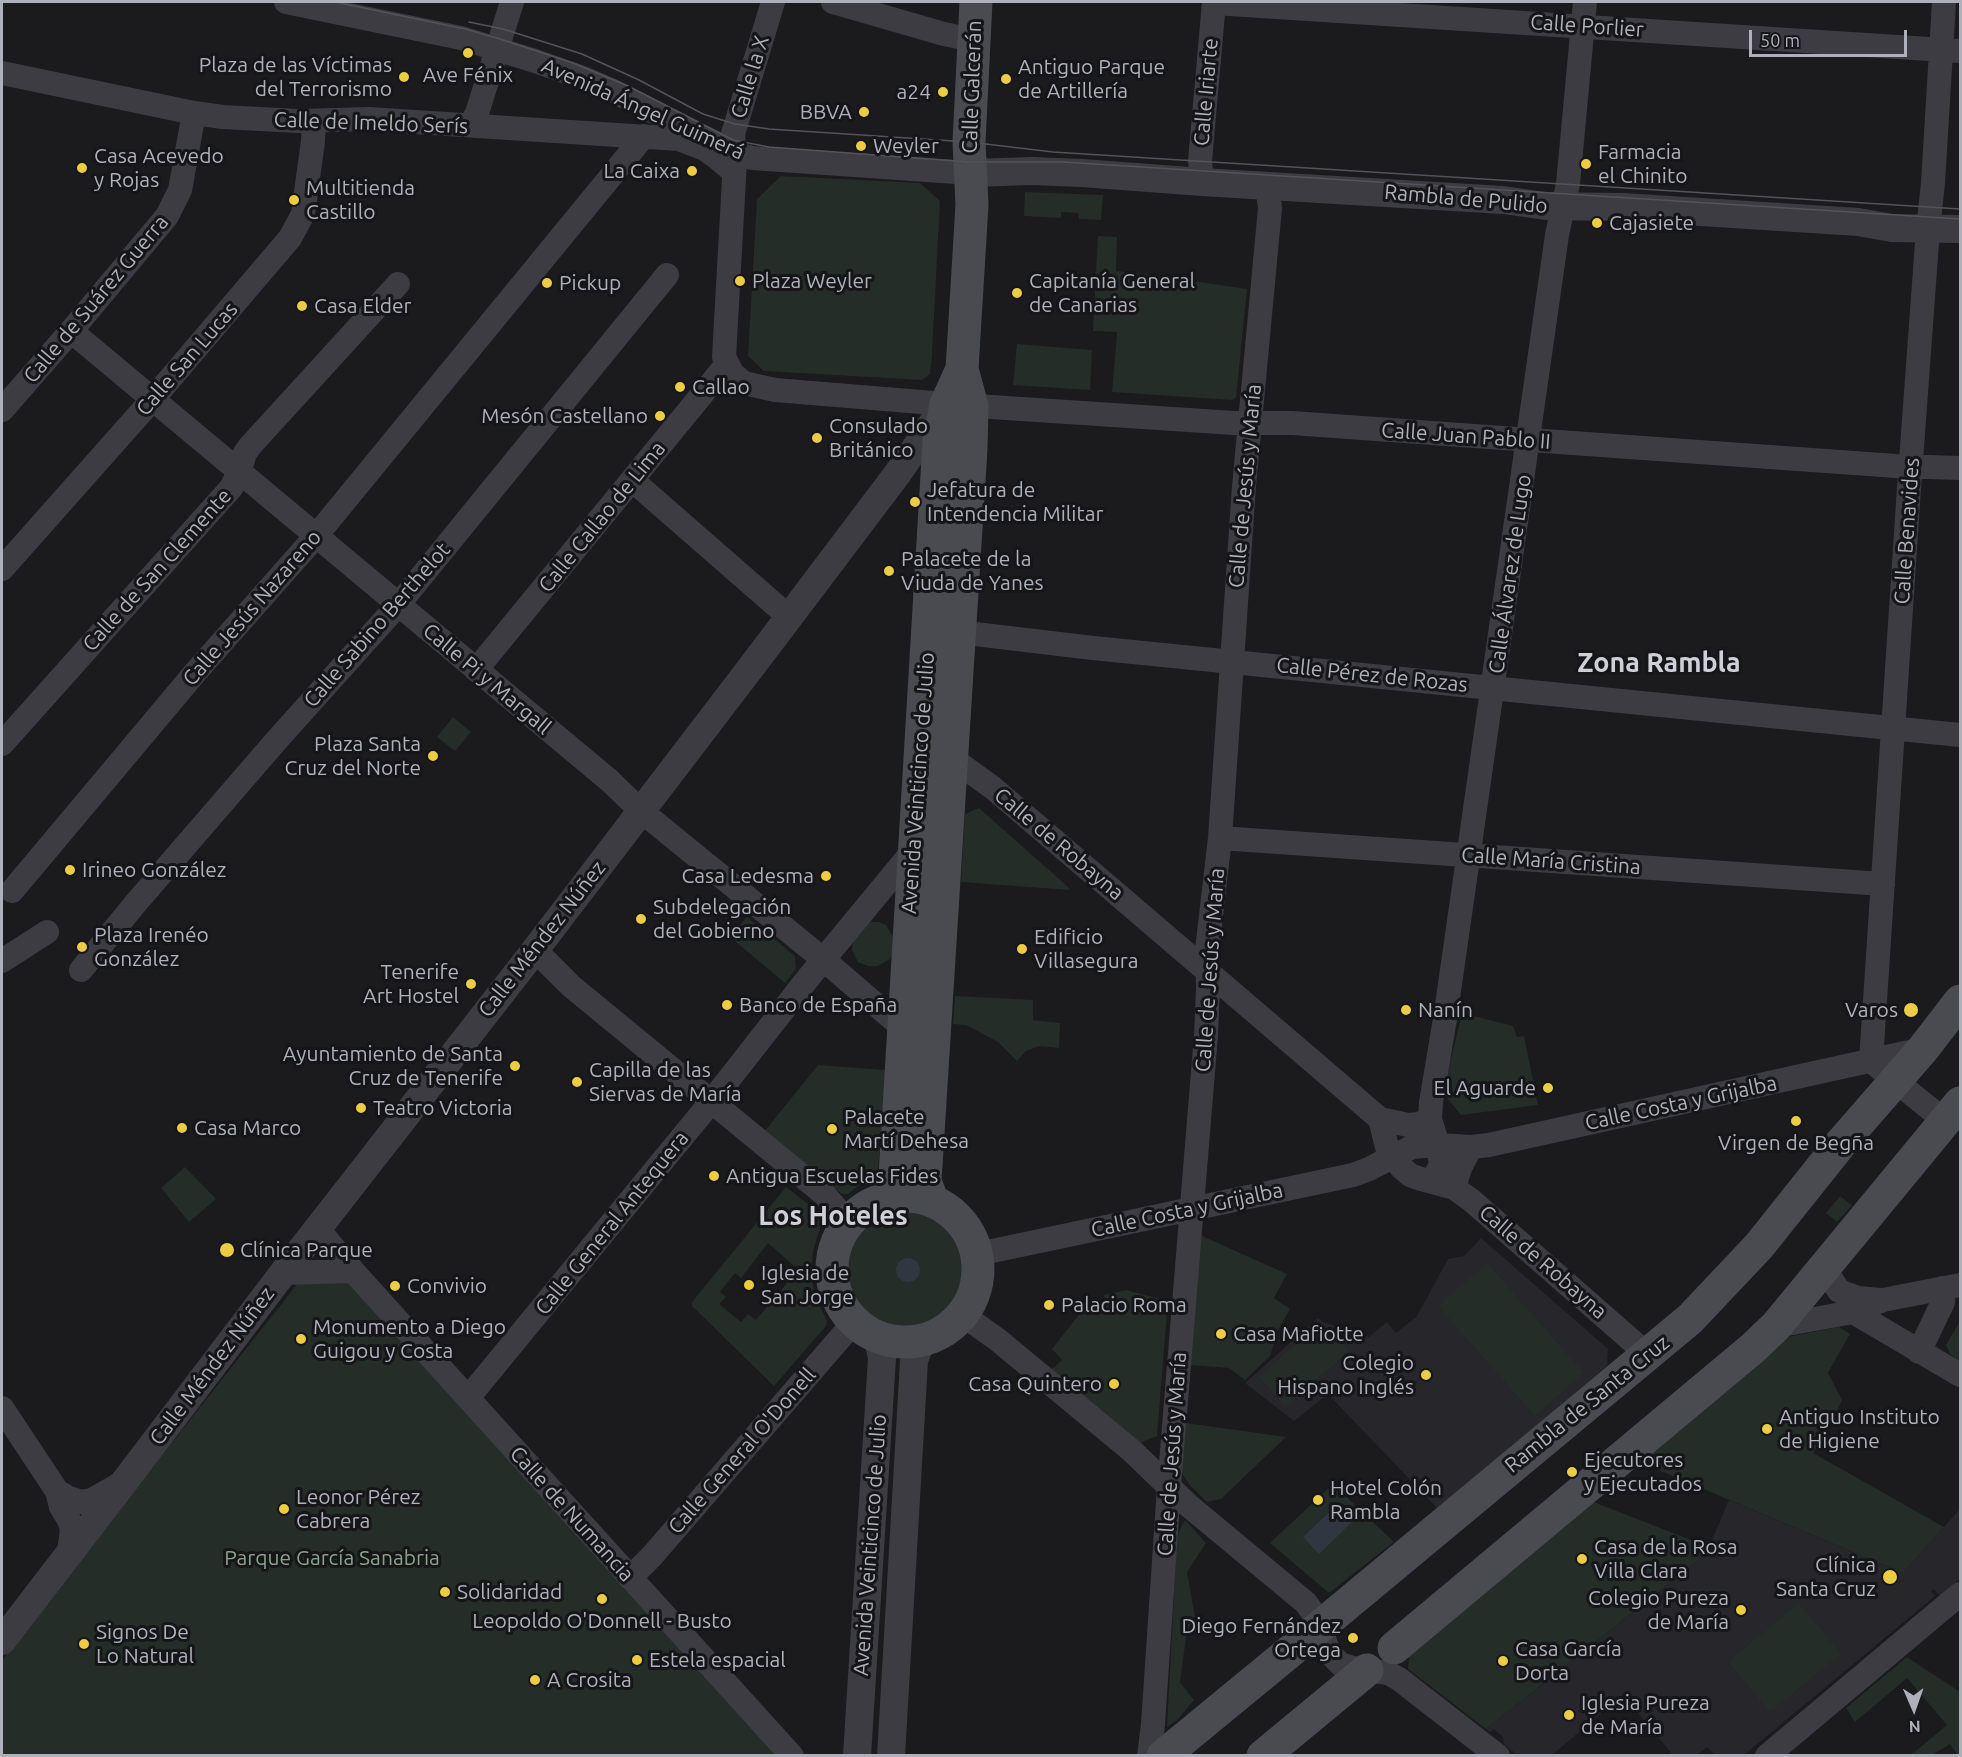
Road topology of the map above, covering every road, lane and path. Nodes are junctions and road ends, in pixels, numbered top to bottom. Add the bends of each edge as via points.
1 (286, 2) edge
2 (512, 2) edge
3 (773, 2) edge
4 (832, 2) edge
5 (976, 2) edge
6 (1214, 2) edge
7 (1585, 2) edge
8 (1944, 2) edge
9 (1583, 25) junction
10 (973, 40) junction
11 (497, 48) junction
12 (1951, 50) edge
13 (2, 73) edge
14 (194, 113) junction
15 (314, 121) junction
16 (470, 125) junction
17 (644, 136) junction
18 (735, 163) junction
19 (971, 173) junction
20 (1202, 182) junction
21 (1267, 185) junction
22 (1563, 206) junction
23 (1928, 229) junction
24 (1960, 229) edge
25 (667, 275) dead end
26 (398, 284) dead end
27 (71, 331) junction
28 (726, 364) junction
29 (152, 400) junction
30 (945, 404) junction
31 (2, 410) edge
32 (1249, 424) junction
33 (1528, 441) junction
34 (1911, 465) junction
35 (1960, 468) edge
36 (239, 473) junction
37 (632, 480) junction
38 (316, 536) junction
39 (2, 568) edge
40 (398, 605) junction
41 (789, 618) junction
42 (929, 618) junction
43 (960, 631) junction
44 (1232, 661) junction
45 (476, 670) junction
46 (1493, 688) junction
47 (1894, 729) junction
48 (1960, 735) edge
49 (2, 744) edge
50 (953, 759) junction
51 (641, 811) junction
52 (1220, 838) junction
53 (913, 851) junction
54 (1469, 855) junction
55 (1883, 884) junction
56 (12, 891) dead end
57 (47, 932) dead end
58 (535, 950) junction
59 (825, 960) junction
60 (2, 961) edge
61 (81, 970) dead end
62 (1207, 971) junction
63 (1960, 1001) edge
64 (903, 1028) junction
65 (1883, 1071) junction
66 (711, 1101) junction
67 (1953, 1112) edge
68 (1380, 1119) junction
69 (1430, 1119) junction
70 (1438, 1145) junction
71 (1471, 1147) junction
72 (1393, 1157) junction
73 (1443, 1185) junction
74 (887, 1199) junction
75 (932, 1200) junction
76 (1191, 1209) junction
77 (846, 1224) junction
78 (318, 1228) junction
79 (978, 1254) junction
80 (1826, 1266) junction
81 (353, 1271) junction
82 (283, 1273) junction
83 (1951, 1287) edge
84 (1883, 1300) junction
85 (1853, 1312) junction
86 (963, 1315) junction
87 (1776, 1326) junction
88 (865, 1329) junction
89 (921, 1341) junction
90 (1919, 1352) junction
91 (1647, 1354) junction
92 (1960, 1376) edge
93 (468, 1398) junction
94 (2, 1408) edge
95 (125, 1481) junction
96 (1169, 1487) junction
97 (57, 1491) junction
98 (69, 1553) junction
99 (630, 1578) junction
100 (1960, 1594) edge
101 (1320, 1626) junction
102 (2, 1641) edge
103 (1394, 1648) joint
104 (1368, 1670) junction
105 (792, 1755) edge
106 (857, 1755) edge
107 (891, 1755) edge
108 (1149, 1755) edge
109 (1163, 1755) edge
110 (1263, 1755) edge
111 (1498, 1755) edge
112 (1767, 1755) edge

1 - 11 street, Avenida Ángel Guimerá
2 - 11 street
3 - 18 street, Calle la X via 735,124
4 - 10 street
5 - 10 main road, Calle Galcerán
6 - 9 street, Calle Porlier
6 - 20 street, Calle Iriarte via 1201,149
7 - 9 street, Calle Álvarez de Lugo
8 - 12 street, Calle Benavides
9 - 12 street, Calle Porlier
9 - 22 street, Calle Álvarez de Lugo
10 - 19 main road, Calle Galcerán
11 - 16 street
11 - 18 street, Avenida Ángel Guimerá via 584,78 639,103
12 - 23 street, Calle Benavides
13 - 14 street, Calle de Imeldo Serís
14 - 15 street, Calle de Imeldo Serís
14 - 27 street, Calle de Suárez Guerra via 180,190 172,207
15 - 16 street, Calle de Imeldo Serís
15 - 29 street, Calle San Lucas via 299,225
16 - 17 street, Calle de Imeldo Serís
17 - 18 street, Calle de Imeldo Serís via 680,139
17 - 38 street, Calle Jesús Nazareno
18 - 19 street, Avenida Ángel Guimerá via 762,159
18 - 28 street
19 - 20 street, Rambla de Pulido via 1055,172
19 - 30 main road, Avenida Veinticinco de Julio via 962,369
20 - 21 street, Rambla de Pulido
21 - 22 street, Rambla de Pulido
21 - 32 street, Calle de Jesús y María via 1270,208
22 - 23 street, Rambla de Pulido
22 - 33 street, Calle Álvarez de Lugo
23 - 24 street, Rambla de Pulido
23 - 34 street, Calle Benavides
25 - 40 street, Calle Sabino Berthelot
26 - 36 street, Calle de San Clemente via 250,446
27 - 29 street, Calle Pi y Margall
27 - 31 street, Calle de Suárez Guerra
28 - 30 street via 744,383 758,388
28 - 37 street, Calle Callao de Lima
29 - 36 street, Calle Pi y Margall
29 - 39 street, Calle San Lucas
30 - 32 street, Calle Juan Pablo II
30 - 41 street, Calle Méndez Núñez
30 - 42 main road, Avenida Veinticinco de Julio via 938,450
30 - 43 main road, Avenida Veinticinco de Julio via 971,461
32 - 33 street, Calle Juan Pablo II via 1292,423
32 - 44 street, Calle de Jesús y María
33 - 34 street, Calle Juan Pablo II
33 - 46 street, Calle Álvarez de Lugo
34 - 35 street, Calle Juan Pablo II
34 - 47 street, Calle Benavides
36 - 38 street, Calle Pi y Margall
36 - 49 street, Calle de San Clemente via 231,488
37 - 41 street
37 - 45 street, Calle Callao de Lima
38 - 40 street, Calle Pi y Margall
38 - 56 street, Calle Jesús Nazareno
40 - 45 street, Calle Pi y Margall
40 - 61 street, Calle Sabino Berthelot
41 - 51 street, Calle Méndez Núñez
42 - 43 street, Calle Pérez de Rozas
42 - 53 main road, Avenida Veinticinco de Julio
43 - 44 street, Calle Pérez de Rozas
43 - 50 main road, Avenida Veinticinco de Julio
44 - 46 street, Calle Pérez de Rozas
44 - 52 street, Calle de Jesús y María
45 - 51 street, Calle Pi y Margall
46 - 47 street, Calle Pérez de Rozas
46 - 54 street, Calle Álvarez de Lugo
47 - 48 street, Calle Pérez de Rozas
47 - 55 street, Calle Benavides
50 - 62 street, Calle de Robayna via 993,788
50 - 75 main road, Avenida Veinticinco de Julio via 925,1181
51 - 58 street, Calle Méndez Núñez
51 - 59 street, Calle Pi y Margall
52 - 54 street, Calle María Cristina
52 - 62 street, Calle de Jesús y María
53 - 59 street, Calle General Antequera
53 - 64 main road, Avenida Veinticinco de Julio
54 - 55 street, Calle María Cristina
54 - 69 street, Calle Álvarez de Lugo
55 - 65 street, Calle Benavides
57 - 60 street
58 - 66 street via 571,986
58 - 78 street, Calle Méndez Núñez
59 - 64 street, Calle Pi y Margall
59 - 66 street, Calle General Antequera
62 - 68 street, Calle de Robayna
62 - 76 street, Calle de Jesús y María via 1206,1035
63 - 65 main road, Rambla de Santa Cruz via 1923,1049
64 - 74 main road, Avenida Veinticinco de Julio via 895,1175
65 - 67 street
65 - 71 street, Calle Costa y Grijalba
65 - 91 main road, Rambla de Santa Cruz via 1737,1270 1690,1319
66 - 77 street via 824,1194
66 - 93 street, Calle General Antequera
67 - 80 main road
68 - 69 street, Calle de Robayna via 1409,1125
68 - 72 street
69 - 70 street, Calle Álvarez de Lugo
70 - 71 street, Calle Costa y Grijalba
70 - 72 street, Calle Costa y Grijalba via 1412,1147
70 - 73 street
71 - 73 street via 1460,1168
72 - 73 street, Calle de Robayna via 1410,1174
72 - 76 street, Calle Costa y Grijalba via 1353,1175
73 - 91 street, Calle de Robayna via 1472,1200
74 - 75 main road via 909,1196
74 - 77 main road via 869,1205
75 - 79 main road via 958,1218 969,1231
76 - 79 street, Calle Costa y Grijalba
76 - 96 street, Calle de Jesús y María
77 - 88 main road via 832,1258 832,1277 845,1311
78 - 81 street, Calle de Numancia
78 - 82 street, Calle Méndez Núñez
79 - 86 main road via 976,1291
80 - 84 street via 1839,1291 1858,1298
80 - 87 main road
81 - 82 street
81 - 93 street, Calle de Numancia
82 - 95 street, Calle Méndez Núñez
83 - 84 street
83 - 90 street
84 - 85 street
85 - 87 street
85 - 90 street
86 - 89 main road via 946,1330
86 - 96 street via 1132,1451
87 - 103 main road
88 - 89 main road via 897,1342
88 - 99 street, Calle General O'Donell
88 - 106 street, Avenida Veinticinco de Julio via 880,1347 882,1358
89 - 107 street, Avenida Veinticinco de Julio via 914,1361
90 - 92 street
91 - 101 main road, Rambla de Santa Cruz
93 - 99 street, Calle de Numancia
94 - 97 street
95 - 97 street via 81,1502
95 - 98 street, Calle Méndez Núñez
96 - 101 street via 1306,1603
96 - 108 street, Calle de Jesús y María
97 - 98 street via 72,1529
98 - 102 street, Calle Méndez Núñez
99 - 105 street, Calle de Numancia
100 - 112 street
101 - 104 street via 1332,1657 1345,1666
101 - 109 main road, Rambla de Santa Cruz
103 - 104 street
104 - 110 main road
104 - 111 street via 1399,1679

